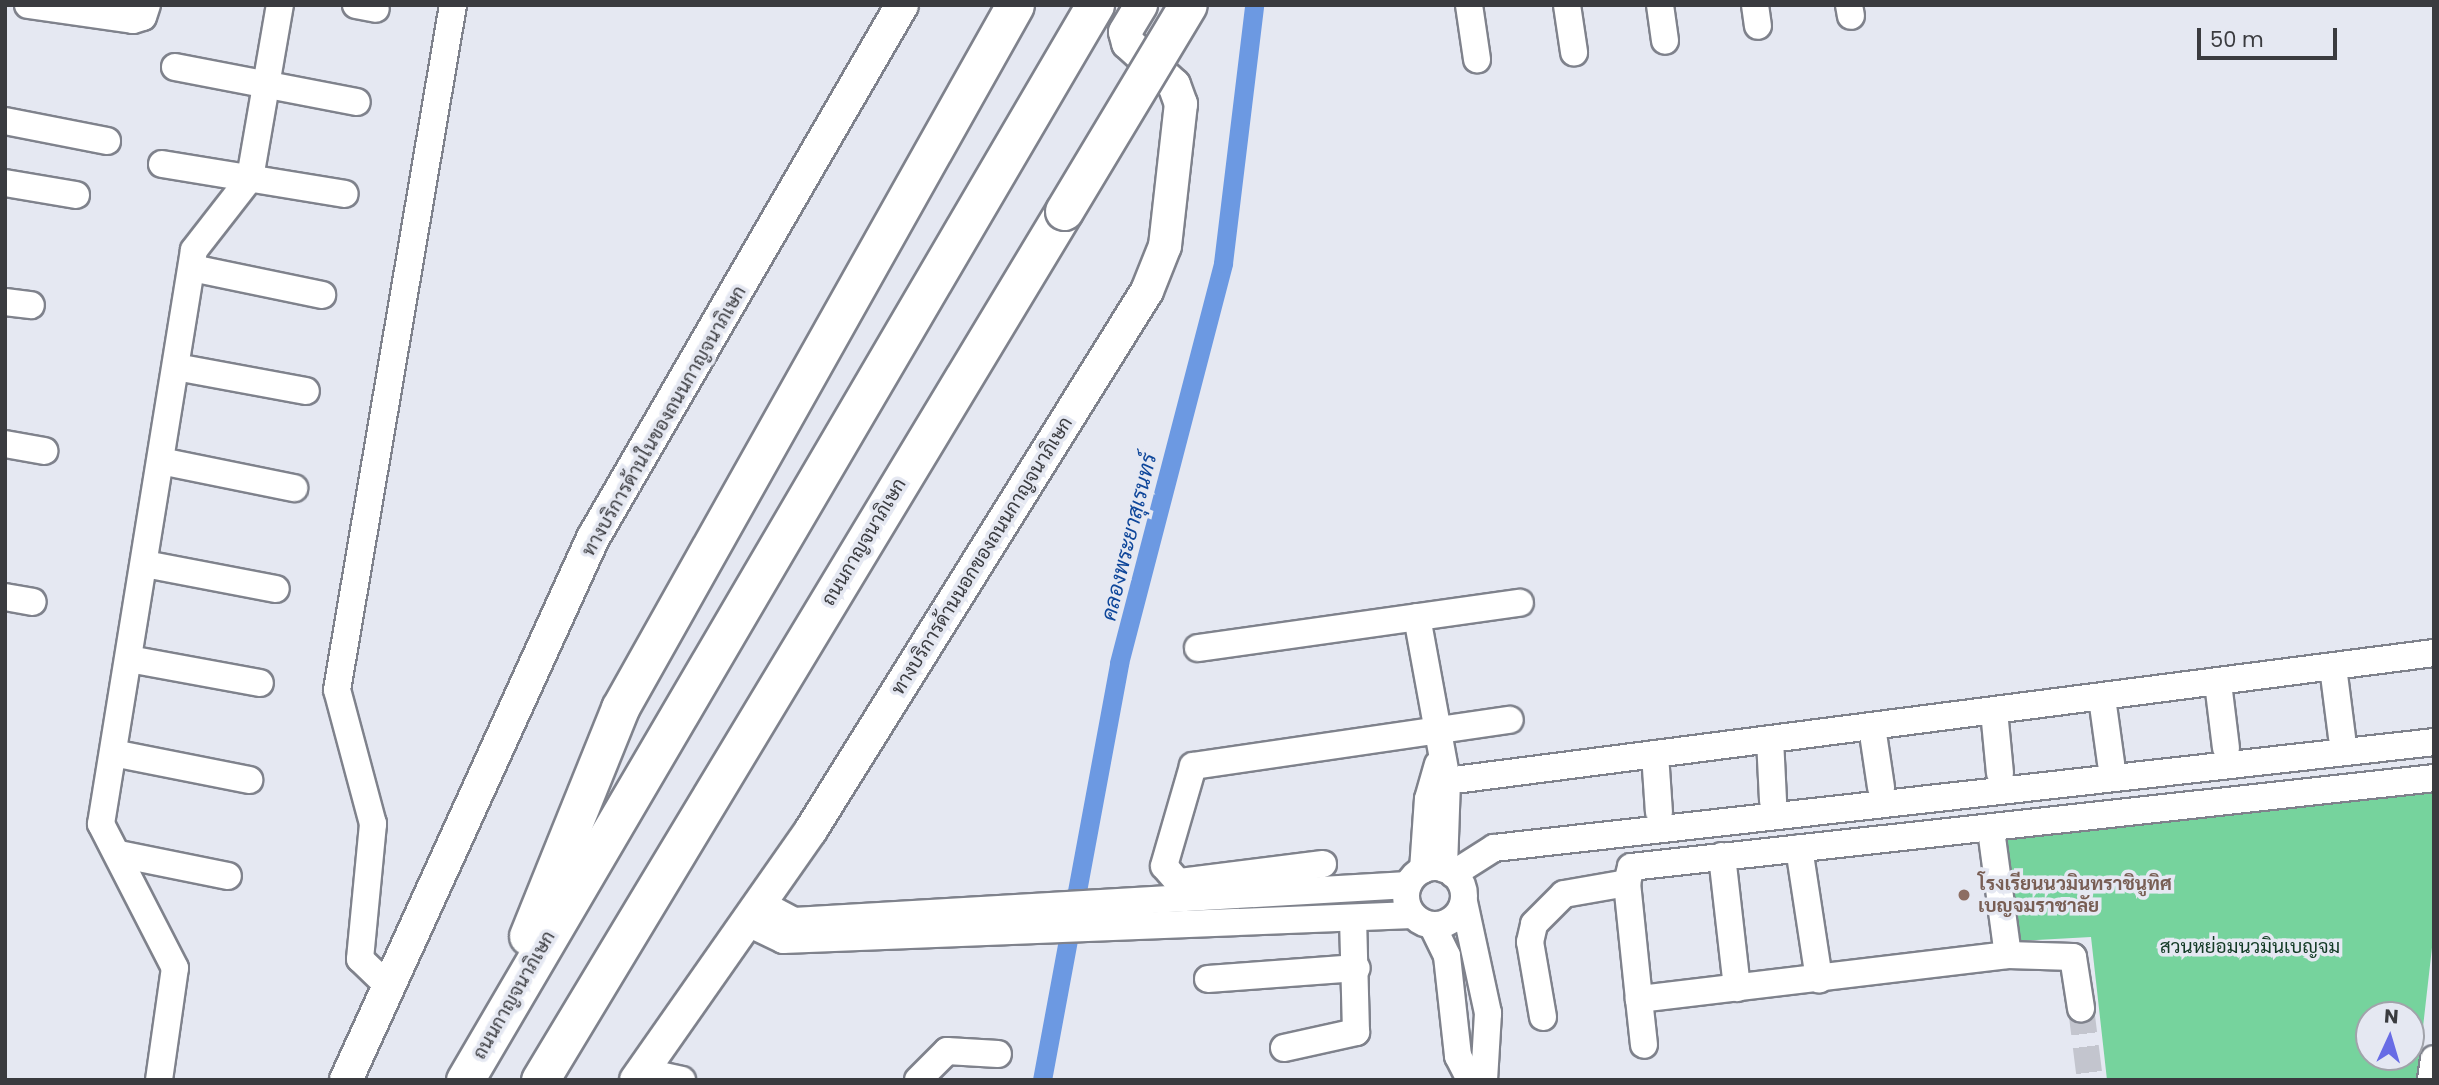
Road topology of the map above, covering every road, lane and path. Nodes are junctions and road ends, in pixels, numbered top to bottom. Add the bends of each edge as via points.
1 (28, 5) edge
2 (146, 5) edge
3 (280, 5) edge
4 (453, 5) edge
5 (902, 5) edge
6 (1015, 5) edge
7 (1095, 5) edge
8 (1141, 5) edge
9 (1188, 5) edge
10 (1469, 5) edge
11 (1567, 5) edge
12 (1660, 5) edge
13 (1665, 41) dead end
14 (1574, 52) dead end
15 (1476, 59) dead end
16 (175, 67) dead end
17 (267, 85) junction
18 (357, 102) dead end
19 (5, 121) edge
20 (107, 141) dead end
21 (162, 164) dead end
22 (250, 178) junction
23 (5, 183) edge
24 (345, 194) dead end
25 (76, 195) dead end
26 (192, 268) junction
27 (322, 295) dead end
28 (5, 302) edge
29 (31, 305) dead end
30 (176, 367) junction
31 (306, 391) dead end
32 (5, 444) edge
33 (44, 451) dead end
34 (161, 461) junction
35 (294, 488) dead end
36 (145, 564) junction
37 (276, 589) dead end
38 (5, 597) edge
39 (33, 602) dead end
40 (1520, 603) dead end
41 (1418, 617) junction
42 (1198, 648) dead end
43 (2434, 653) edge
44 (129, 659) junction
45 (2333, 667) junction
46 (260, 683) dead end
47 (2218, 683) junction
48 (2102, 698) junction
49 (1994, 711) junction
50 (1510, 720) dead end
51 (1872, 727) junction
52 (1435, 730) junction
53 (2342, 737) dead end
54 (1770, 740) junction
55 (2434, 742) edge
56 (2226, 748) dead end
57 (113, 753) junction
58 (1655, 754) junction
59 (2111, 763) dead end
60 (1443, 770) junction
61 (2000, 773) dead end
62 (2434, 778) edge
63 (249, 780) dead end
64 (1881, 787) dead end
65 (1773, 801) dead end
66 (1659, 812) dead end
67 (1991, 830) junction
68 (1799, 848) junction
69 (119, 854) junction
70 (1722, 856) junction
71 (1323, 864) dead end
72 (1432, 874) junction
73 (228, 876) dead end
74 (1627, 883) junction
75 (1464, 902) junction
76 (753, 912) junction
77 (1204, 913) junction
78 (1353, 920) junction
79 (1423, 920) junction
80 (2008, 955) junction
81 (1357, 968) junction
82 (1208, 979) dead end
83 (1819, 979) junction
84 (387, 984) junction
85 (1737, 988) junction
86 (1639, 999) junction
87 (2081, 1008) tunnel mouth
88 (1543, 1017) dead end
89 (1644, 1045) dead end
90 (1284, 1048) dead end
91 (998, 1054) dead end
92 (2434, 1059) edge
93 (472, 1067) edge
94 (638, 1075) edge
95 (159, 1080) edge
96 (346, 1080) edge
97 (540, 1080) edge
98 (682, 1080) edge
99 (918, 1080) edge
100 (1470, 1080) edge
101 (1483, 1080) edge
102 (2431, 1080) edge

1 - 2 street via 133,20 143,17
3 - 17 street
4 - 84 street via 337,690 373,824 360,959
5 - 84 main road, ทางบริการด้านในของถนนกาญจนาภิเษก via 593,538
6 - 93 highway via 620,708
7 - 93 highway, ถนนกาญจนาภิเษก
8 - 76 main road, ทางบริการด้านนอกของถนนกาญจนาภิเษก via 1125,32 1128,43 1174,85 1181,104 1165,246 1147,291
9 - 97 highway, ถนนกาญจนาภิเษก, bridge
10 - 15 street
11 - 14 street
12 - 13 street
16 - 17 street
17 - 18 street
17 - 22 street
19 - 20 street
21 - 22 street
22 - 24 street
22 - 26 street via 194,250
23 - 25 street
26 - 27 street
26 - 30 street
28 - 29 street
30 - 31 street
30 - 34 street
32 - 33 street
34 - 35 street
34 - 36 street
36 - 37 street
36 - 44 street
38 - 39 street
40 - 41 street
41 - 42 street
41 - 52 street
43 - 45 street
44 - 46 street
44 - 57 street
45 - 47 street
45 - 53 street
47 - 48 street
47 - 56 street
48 - 49 street
48 - 59 street
49 - 51 street
49 - 61 street
50 - 52 street
51 - 54 street
51 - 64 street
52 - 60 street
52 - 71 street via 1193,766 1164,866 1178,882
54 - 58 street
54 - 65 street
55 - 72 street via 1494,848
57 - 63 street
57 - 69 street via 101,824
58 - 60 street
58 - 66 street
60 - 72 street via 1428,799
62 - 67 street
67 - 68 street
67 - 80 street
68 - 70 street
68 - 83 street
69 - 73 street
69 - 95 street via 175,968
70 - 74 street via 1631,867
70 - 85 street
72 - 75 street
72 - 77 street
72 - 79 street
74 - 86 street
74 - 88 street via 1564,894 1534,924 1530,942
75 - 79 street via 1455,917
75 - 101 street via 1488,1013
76 - 77 street via 793,921 942,925
76 - 94 main road, ทางบริการด้านนอกของถนนกาญจนาภิเษก
77 - 78 street
78 - 79 street
78 - 81 street
79 - 100 street via 1447,956 1458,1056
80 - 83 street
80 - 87 street via 2073,957
81 - 82 street
81 - 90 street via 1356,1032
83 - 85 street
84 - 96 main road, ทางบริการด้านในของถนนกาญจนาภิเษก
85 - 86 street
86 - 89 street
91 - 99 street via 947,1051
92 - 102 street
94 - 98 street

